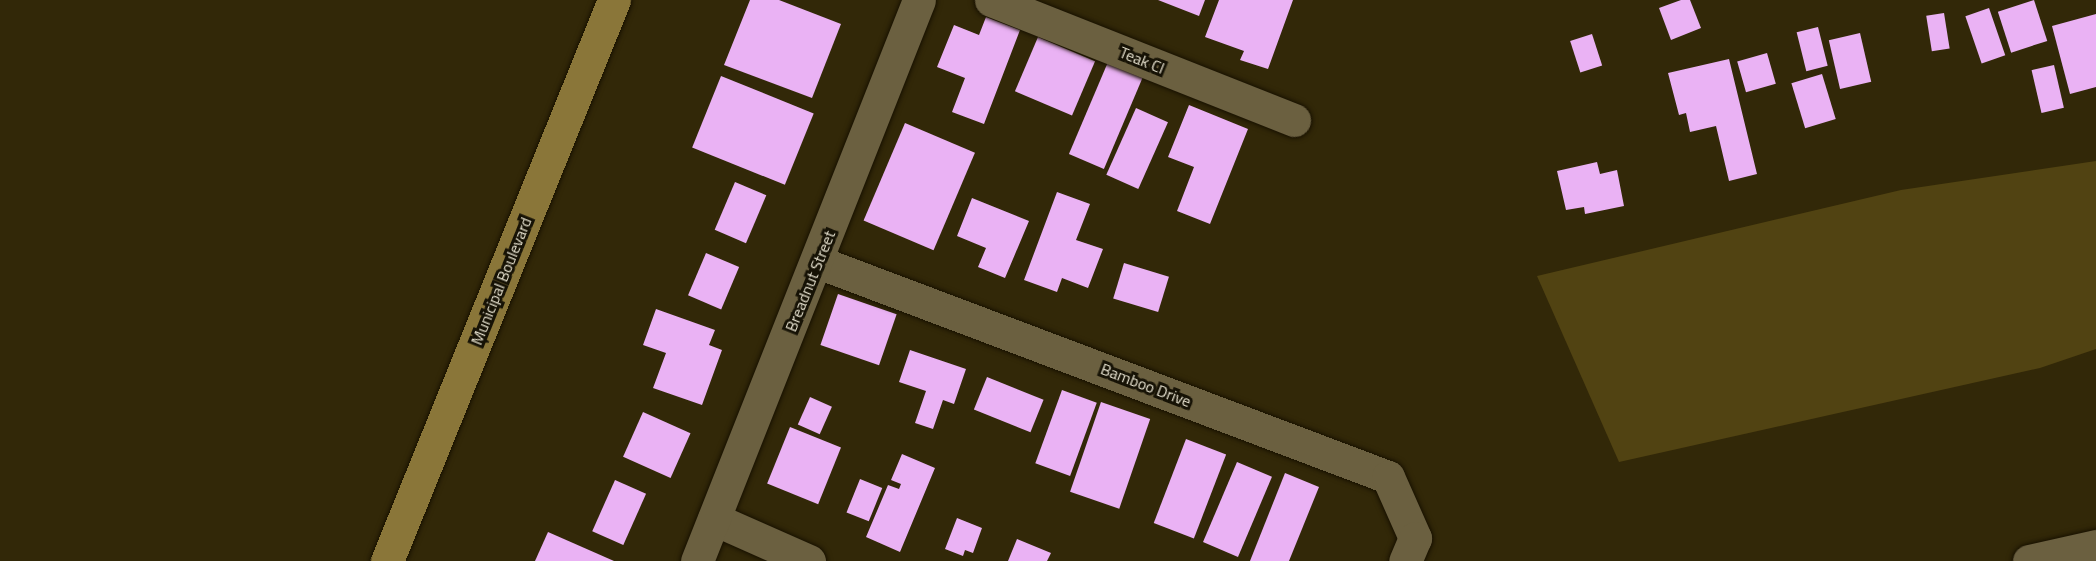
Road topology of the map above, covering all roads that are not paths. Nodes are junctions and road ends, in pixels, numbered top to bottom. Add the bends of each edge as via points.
1 (614, 0) edge
2 (919, 0) edge
3 (991, 0) edge
4 (1294, 120) dead end
5 (818, 262) junction
6 (714, 519) junction
7 (2096, 546) edge
8 (387, 561) edge
9 (697, 561) edge
10 (809, 561) edge
11 (1406, 561) edge
12 (2029, 561) edge

1 - 8 main road, Municipal Boulevard
2 - 5 street, Breadnut Street
3 - 4 street, Teak Cl
5 - 6 street, Breadnut Street
5 - 11 street, Bamboo Drive via 1388,477 1415,538
6 - 9 street, Breadnut Street
6 - 10 street
7 - 12 street

